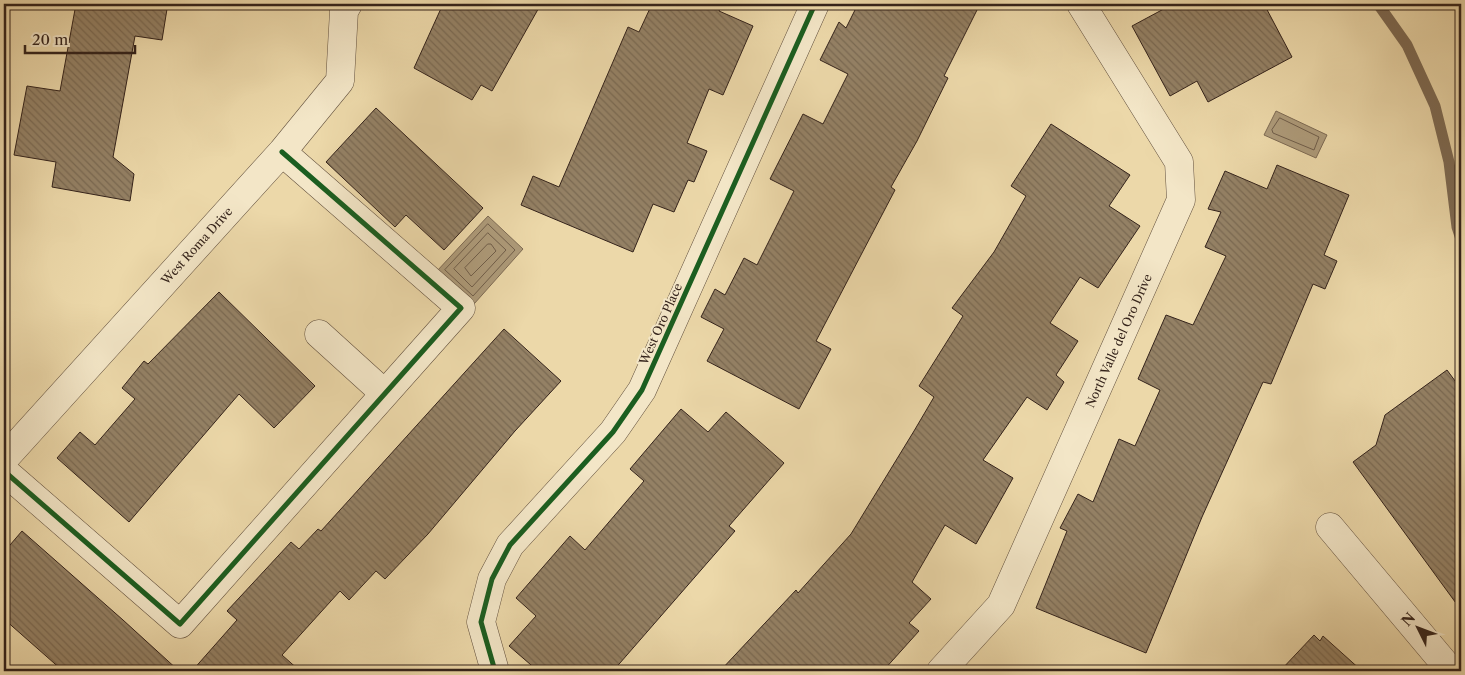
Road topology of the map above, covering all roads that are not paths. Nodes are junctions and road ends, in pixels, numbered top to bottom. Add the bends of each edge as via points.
1 (816, 4) edge
2 (1081, 4) edge
3 (341, 6) edge
4 (282, 152) junction
5 (319, 334) dead end
6 (384, 393) junction
7 (4, 459) edge
8 (4, 471) edge
9 (1330, 527) dead end
10 (495, 671) edge
11 (941, 671) edge
12 (1451, 671) edge

1 - 10 street, West Oro Place via 642,390 613,432 510,545 492,579 481,622
2 - 11 street, North Valle del Oro Drive via 1179,162 1181,200 1001,605
3 - 4 street, West Roma Drive via 340,81
4 - 6 street via 461,308
4 - 7 street, West Roma Drive
5 - 6 street
6 - 8 street via 180,624
9 - 12 street

